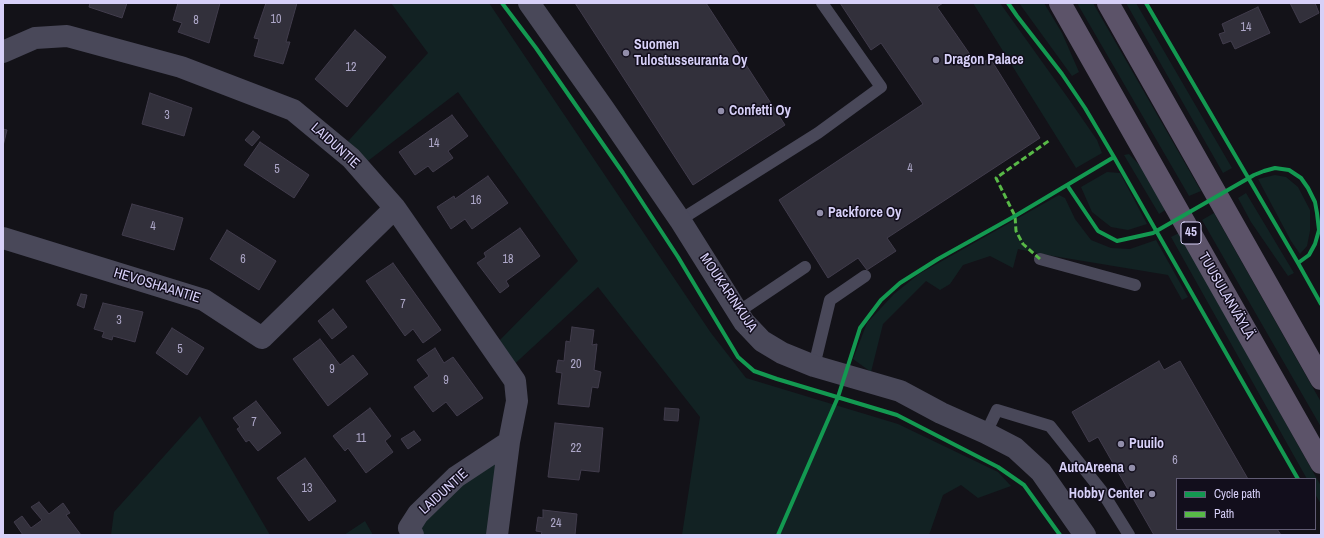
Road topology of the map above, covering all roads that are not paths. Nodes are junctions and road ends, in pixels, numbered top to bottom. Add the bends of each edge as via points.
1 (529, 3) edge
2 (822, 3) edge
3 (1060, 3) edge
4 (1108, 3) edge
5 (3, 52) edge
6 (395, 208) junction
7 (680, 220) junction
8 (3, 238) edge
9 (1040, 260) dead end
10 (805, 267) dead end
11 (864, 276) dead end
12 (1135, 285) dead end
13 (738, 312) junction
14 (814, 366) junction
15 (1321, 379) edge
16 (986, 433) junction
17 (509, 442) junction
18 (1321, 463) edge
19 (413, 535) edge
20 (497, 535) edge
21 (1085, 535) edge
22 (1128, 535) edge

1 - 7 street, MOUKARINKUJA
2 - 7 lane via 881,87 818,133
3 - 18 main road, TUUSULANVÄYLÄ / 45
4 - 15 main road
5 - 6 street, LAIDUNTIE via 36,38 67,36 181,67 286,107 351,158
6 - 8 street, HEVOSHAANTIE via 262,338 204,300
6 - 17 street, LAIDUNTIE via 515,381 517,401
7 - 13 street, MOUKARINKUJA
9 - 12 lane
10 - 13 lane
11 - 14 lane via 830,300
13 - 14 street, MOUKARINKUJA via 762,341 782,353
14 - 16 street, MOUKARINKUJA via 900,391
16 - 21 street, MOUKARINKUJA via 1015,448 1041,472
16 - 22 lane via 997,410 1050,426 1101,490
17 - 19 street, LAIDUNTIE via 456,477 418,514 409,528
17 - 20 street, LAIDUNTIE

